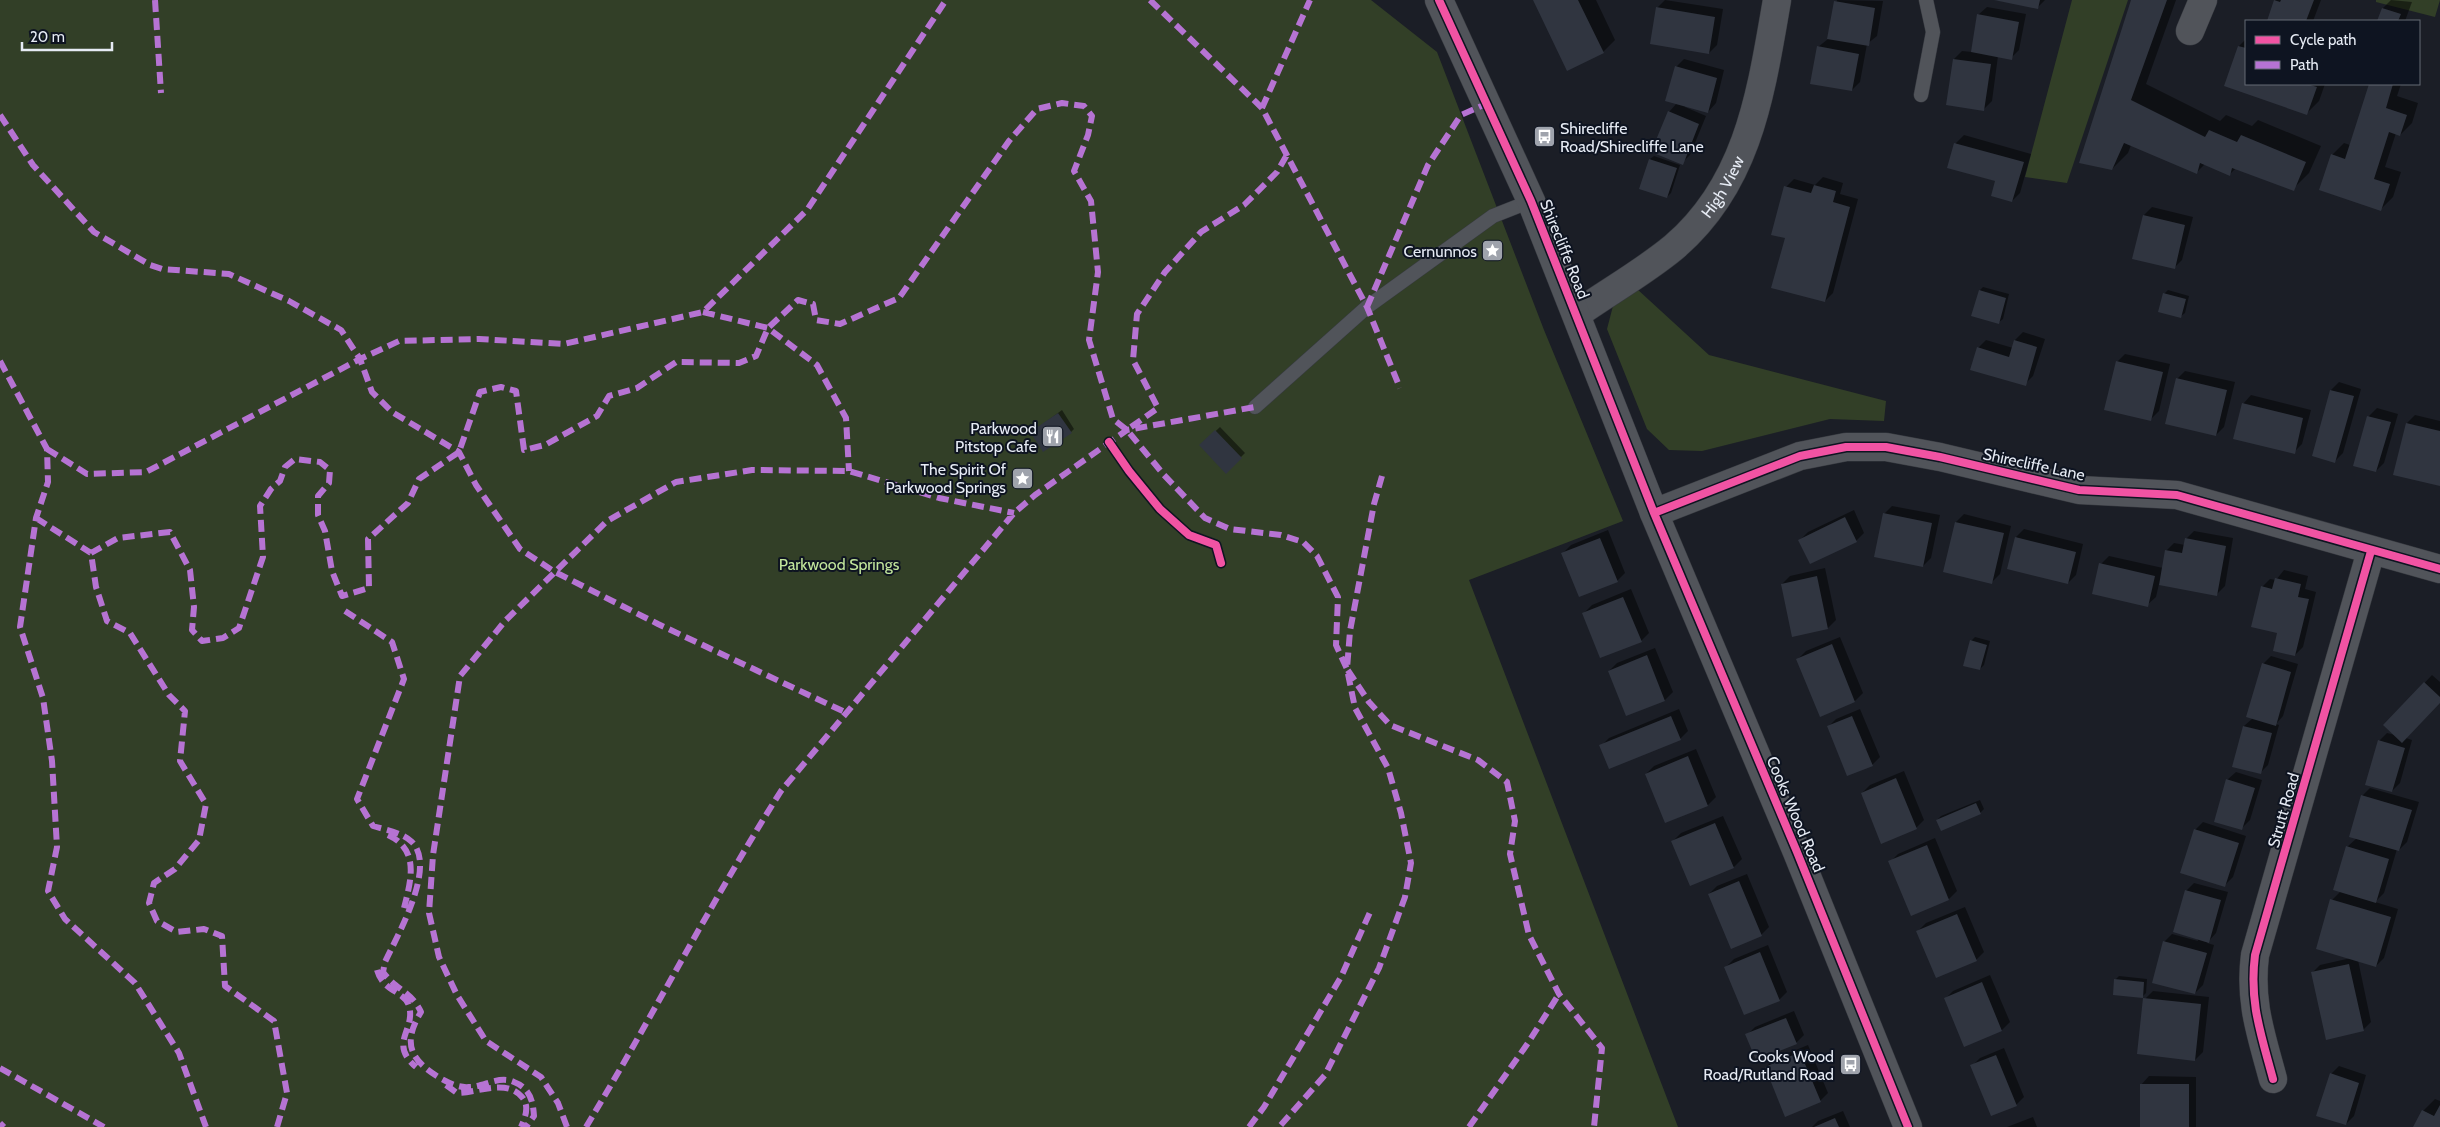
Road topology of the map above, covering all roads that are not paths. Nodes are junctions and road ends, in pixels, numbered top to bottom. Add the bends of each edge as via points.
1 (1439, 0) edge
2 (1777, 0) edge
3 (1926, 0) edge
4 (2203, 0) edge
5 (2190, 31) dead end
6 (1921, 95) dead end
7 (1531, 201) junction
8 (1576, 314) junction
9 (1255, 407) dead end
10 (1654, 514) junction
11 (2371, 551) junction
12 (2440, 569) edge
13 (2273, 1079) dead end
14 (1908, 1127) edge

1 - 7 street, Shirecliffe Road
2 - 8 street, High View via 1761,92 1746,142 1723,192 1706,215 1674,247
3 - 6 lane via 1932,32
4 - 5 street
7 - 8 street, Shirecliffe Road
7 - 9 lane via 1493,216 1367,307
8 - 10 street, Shirecliffe Road
10 - 11 street, Shirecliffe Lane via 1800,456 1846,447 1886,447 2079,490 2177,495
10 - 14 street, Cooks Wood Road
11 - 12 street, Shirecliffe Lane
11 - 13 street, Strutt Road via 2255,955 2252,980 2254,1007

